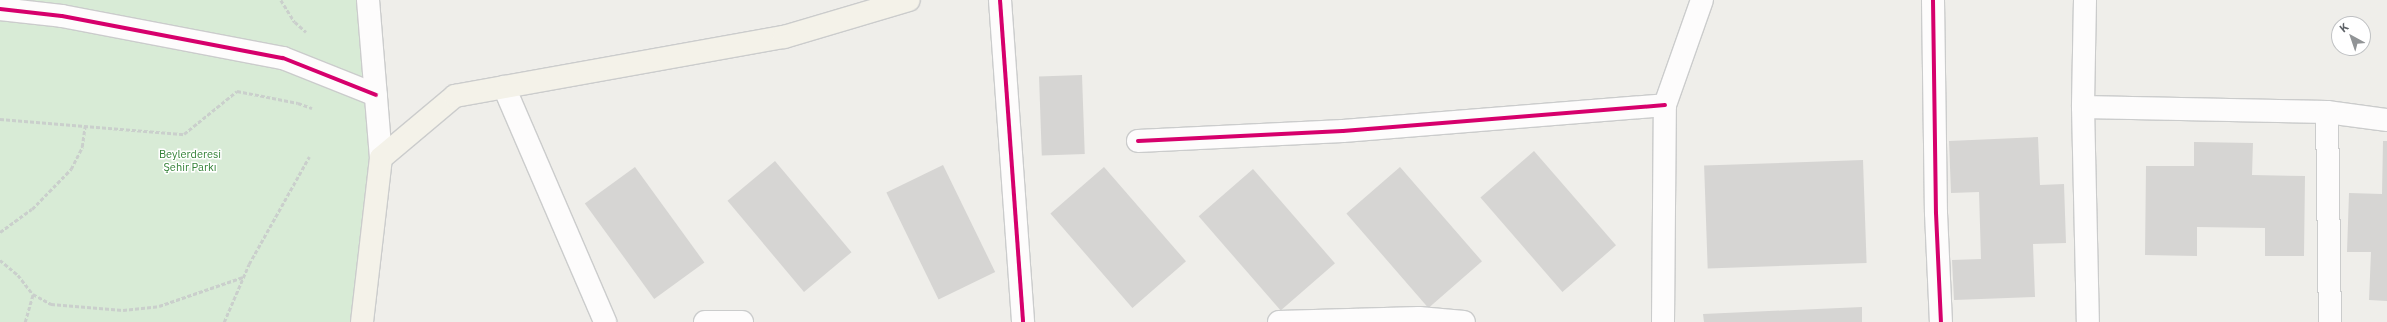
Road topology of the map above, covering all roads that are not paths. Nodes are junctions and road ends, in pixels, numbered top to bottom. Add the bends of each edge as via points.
1 (368, 0) edge
2 (909, 0) edge
3 (1000, 0) edge
4 (1702, 0) edge
5 (1933, 0) edge
6 (2085, 0) edge
7 (0, 10) edge
8 (504, 88) junction
9 (376, 95) junction
10 (1665, 105) junction
11 (2082, 108) junction
12 (2327, 112) junction
13 (2387, 120) edge
14 (1138, 141) dead end
15 (381, 158) junction
16 (362, 322) edge
17 (605, 322) edge
18 (705, 322) edge
19 (742, 322) edge
20 (1023, 322) edge
21 (1279, 322) edge
22 (1464, 322) edge
23 (1663, 322) edge
24 (1941, 322) edge
25 (2088, 322) edge
26 (2330, 322) edge

1 - 9 street
2 - 8 main road via 784,37
3 - 20 street
4 - 10 street
5 - 24 street via 1936,205
6 - 11 street
7 - 9 street via 62,16 283,58
8 - 15 main road via 455,96
8 - 17 street
9 - 15 street
10 - 14 street via 1343,131
10 - 23 street
11 - 12 street
11 - 25 street
12 - 13 street
12 - 26 street
15 - 16 main road
18 - 19 street
21 - 22 street via 1420,318

